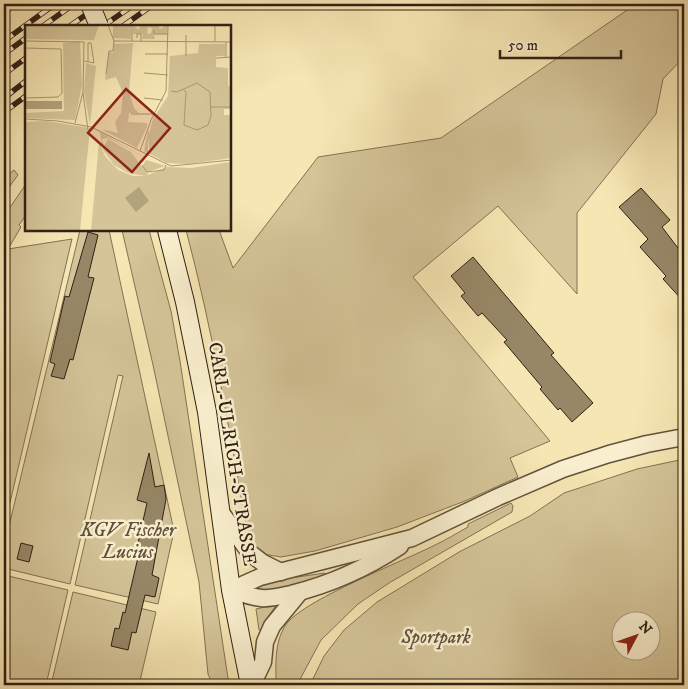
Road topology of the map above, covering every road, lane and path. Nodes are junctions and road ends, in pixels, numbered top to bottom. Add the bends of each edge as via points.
1 (90, 4) edge
2 (99, 25) edge
3 (167, 231) edge
4 (684, 437) edge
5 (222, 514) junction
6 (412, 538) junction
7 (281, 572) junction
8 (231, 590) junction
9 (300, 592) junction
10 (251, 685) edge

1 - 2 main road, bridge
3 - 5 main road, CARL-ULRICH-STRASSE via 195,348
4 - 6 street via 637,446 564,469
5 - 7 street via 250,553
5 - 8 main road, CARL-ULRICH-STRASSE
6 - 7 street
6 - 9 street via 337,581
7 - 8 street
8 - 9 street via 260,598
8 - 10 main road, CARL-ULRICH-STRASSE
9 - 10 street via 272,626 265,642 263,662

